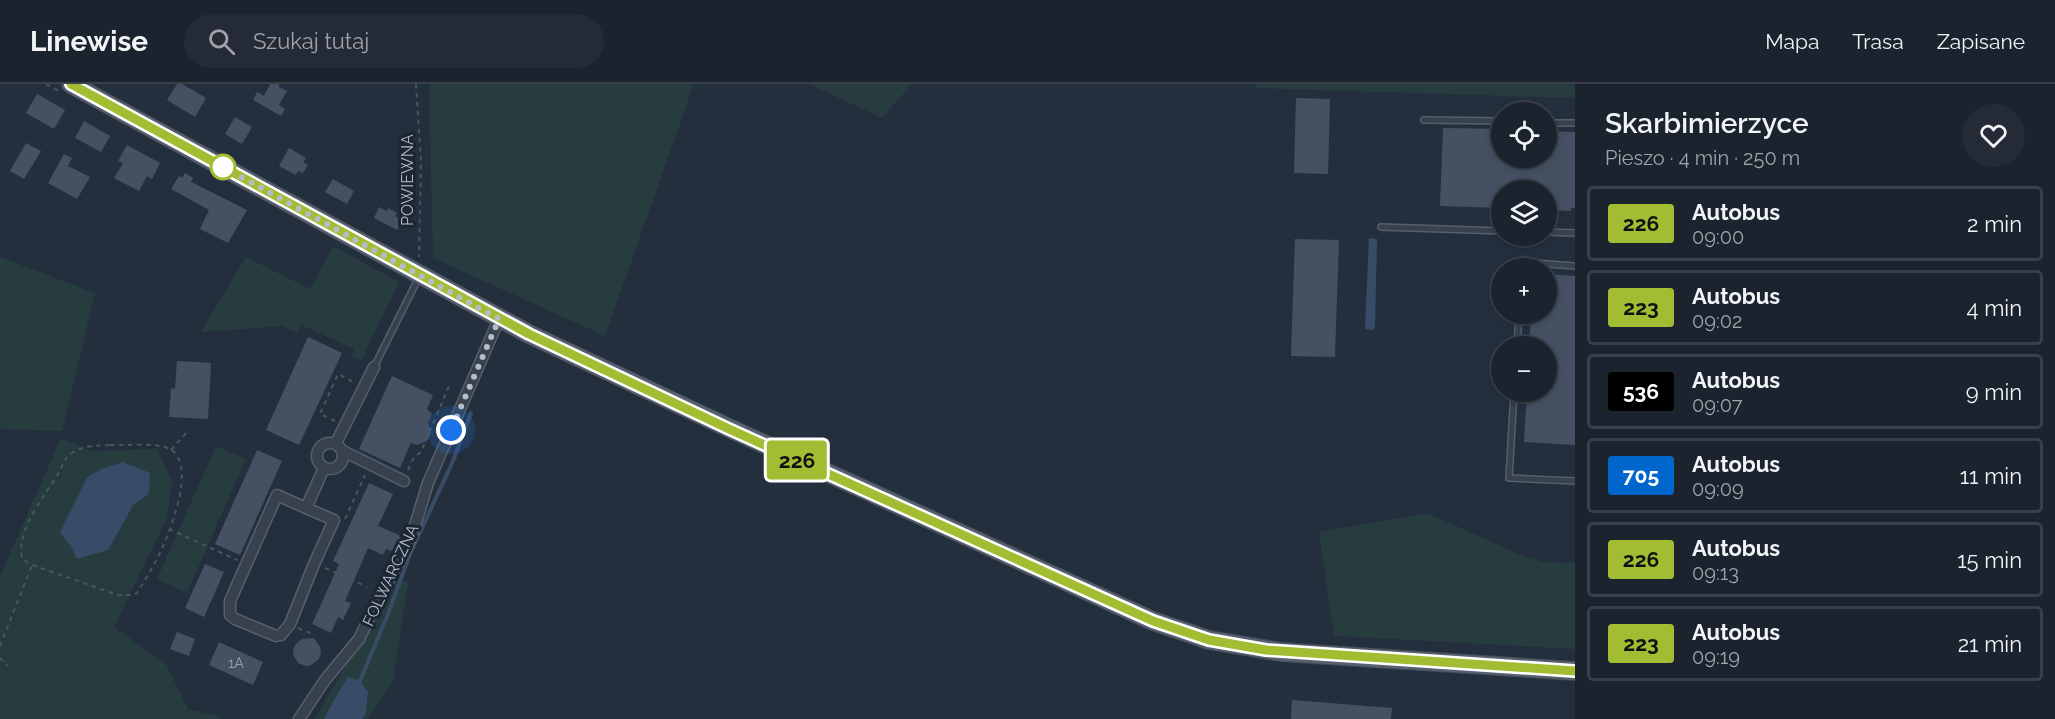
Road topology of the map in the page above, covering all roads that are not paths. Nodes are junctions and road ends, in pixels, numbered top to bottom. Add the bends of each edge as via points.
1 (71, 84) edge
2 (1424, 120) dead end
3 (1491, 122) edge
4 (1557, 123) edge
5 (1575, 123) edge
6 (1381, 227) dead end
7 (1491, 231) edge
8 (1557, 232) edge
9 (1575, 233) edge
10 (1557, 265) edge
11 (1575, 266) edge
12 (419, 275) junction
13 (499, 319) junction
14 (374, 367) joint
15 (1513, 402) edge
16 (340, 447) junction
17 (324, 468) junction
18 (404, 481) road end
19 (1575, 481) edge
20 (306, 508) junction
21 (1575, 671) edge
22 (299, 719) edge

1 - 12 main road
2 - 3 lane
4 - 5 lane
6 - 7 lane
8 - 9 lane
10 - 11 lane
12 - 13 main road
12 - 14 lane
13 - 21 main road via 729,429 1183,632 1236,645 1297,653
13 - 22 street, FOLWARCZNA via 428,483 405,552 359,639
14 - 16 street via 345,426
15 - 19 lane via 1509,478
16 - 17 street via 343,461 335,469
16 - 17 street via 326,443 318,450 317,460
16 - 18 street
17 - 20 street
20 - 20 street via 277,495 230,601 230,615 235,619 276,636 290,624 334,520

